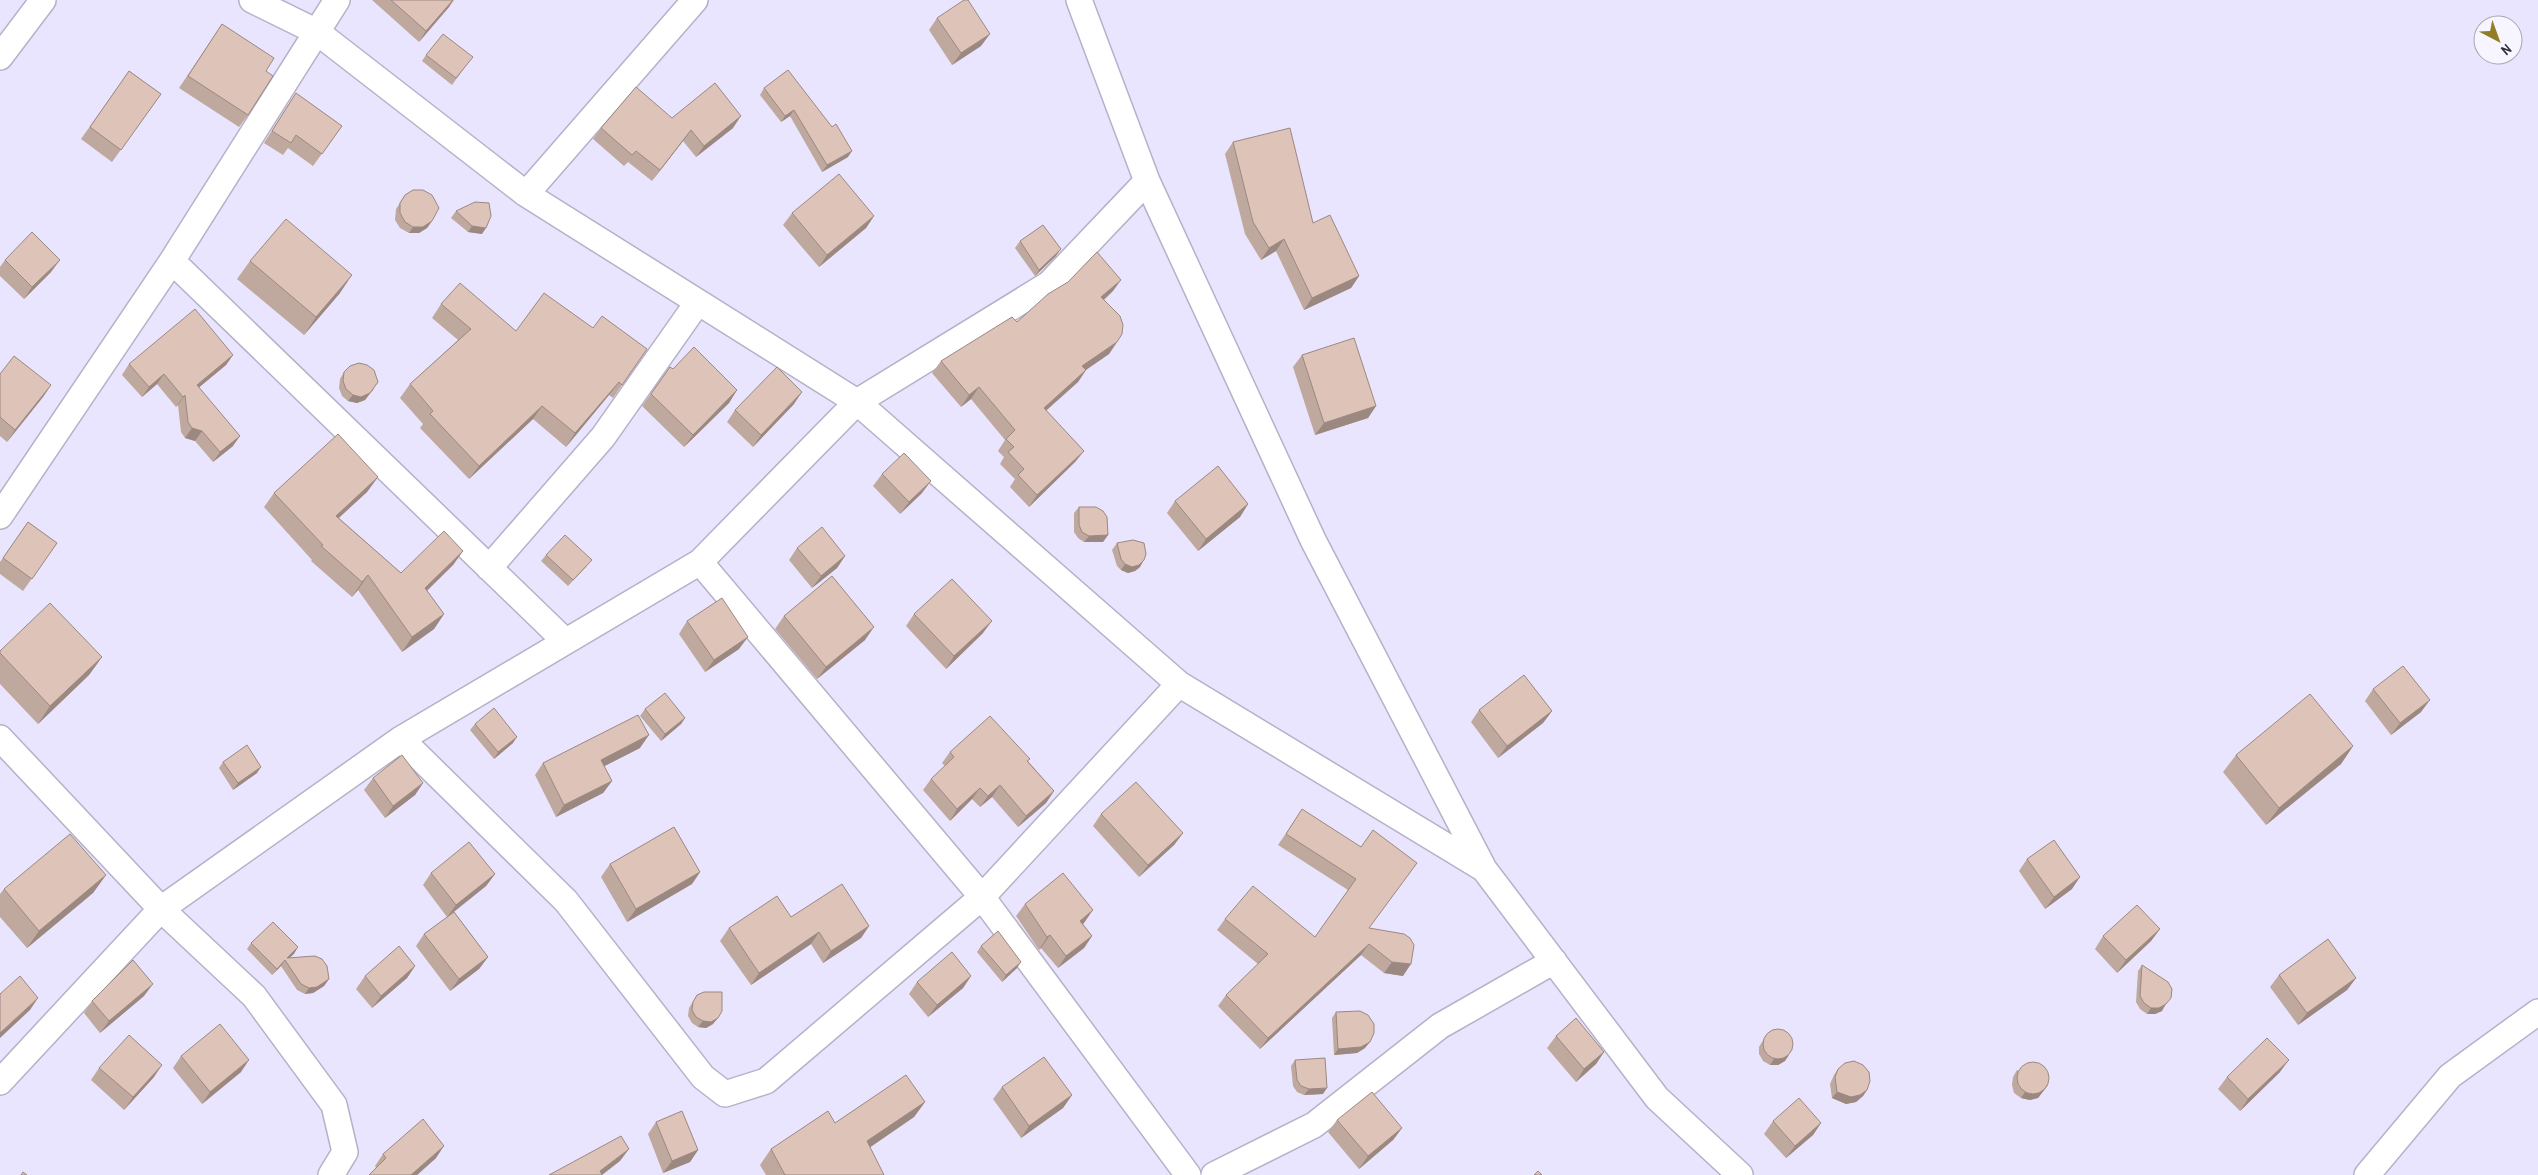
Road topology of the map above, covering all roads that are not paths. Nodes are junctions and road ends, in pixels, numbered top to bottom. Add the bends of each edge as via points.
1 (43, 0) edge
2 (252, 0) edge
3 (338, 0) edge
4 (694, 0) edge
5 (1079, 0) edge
6 (317, 32) junction
7 (0, 57) edge
8 (1147, 181) junction
9 (526, 194) junction
10 (172, 261) junction
11 (698, 302) junction
12 (857, 402) junction
13 (0, 516) edge
14 (700, 562) junction
15 (489, 568) junction
16 (565, 641) junction
17 (1179, 684) junction
18 (0, 738) edge
19 (401, 739) junction
20 (1484, 869) junction
21 (982, 896) junction
22 (161, 909) junction
23 (1554, 961) junction
24 (2538, 1012) edge
25 (0, 1082) edge
26 (332, 1175) edge
27 (1188, 1175) edge
28 (1214, 1175) edge
29 (1740, 1175) edge
30 (2367, 1175) edge

1 - 7 street
2 - 6 street
3 - 6 street
4 - 9 street
5 - 8 street
6 - 9 street
6 - 10 street
8 - 12 street via 1048,284
8 - 20 street via 1313,540
9 - 11 street
10 - 13 street
10 - 15 street
11 - 12 street
11 - 15 street via 602,437
12 - 14 street
12 - 17 street
14 - 16 street
14 - 21 street
15 - 16 street
16 - 19 street
17 - 20 street
17 - 21 street
18 - 22 street
19 - 21 street via 566,901 703,1077 726,1094 766,1080
19 - 22 street
20 - 23 street
21 - 27 street
22 - 25 street
22 - 26 street via 254,996 334,1105 345,1152
23 - 28 street via 1440,1026 1314,1125
23 - 29 street via 1656,1098
24 - 30 street via 2450,1076

